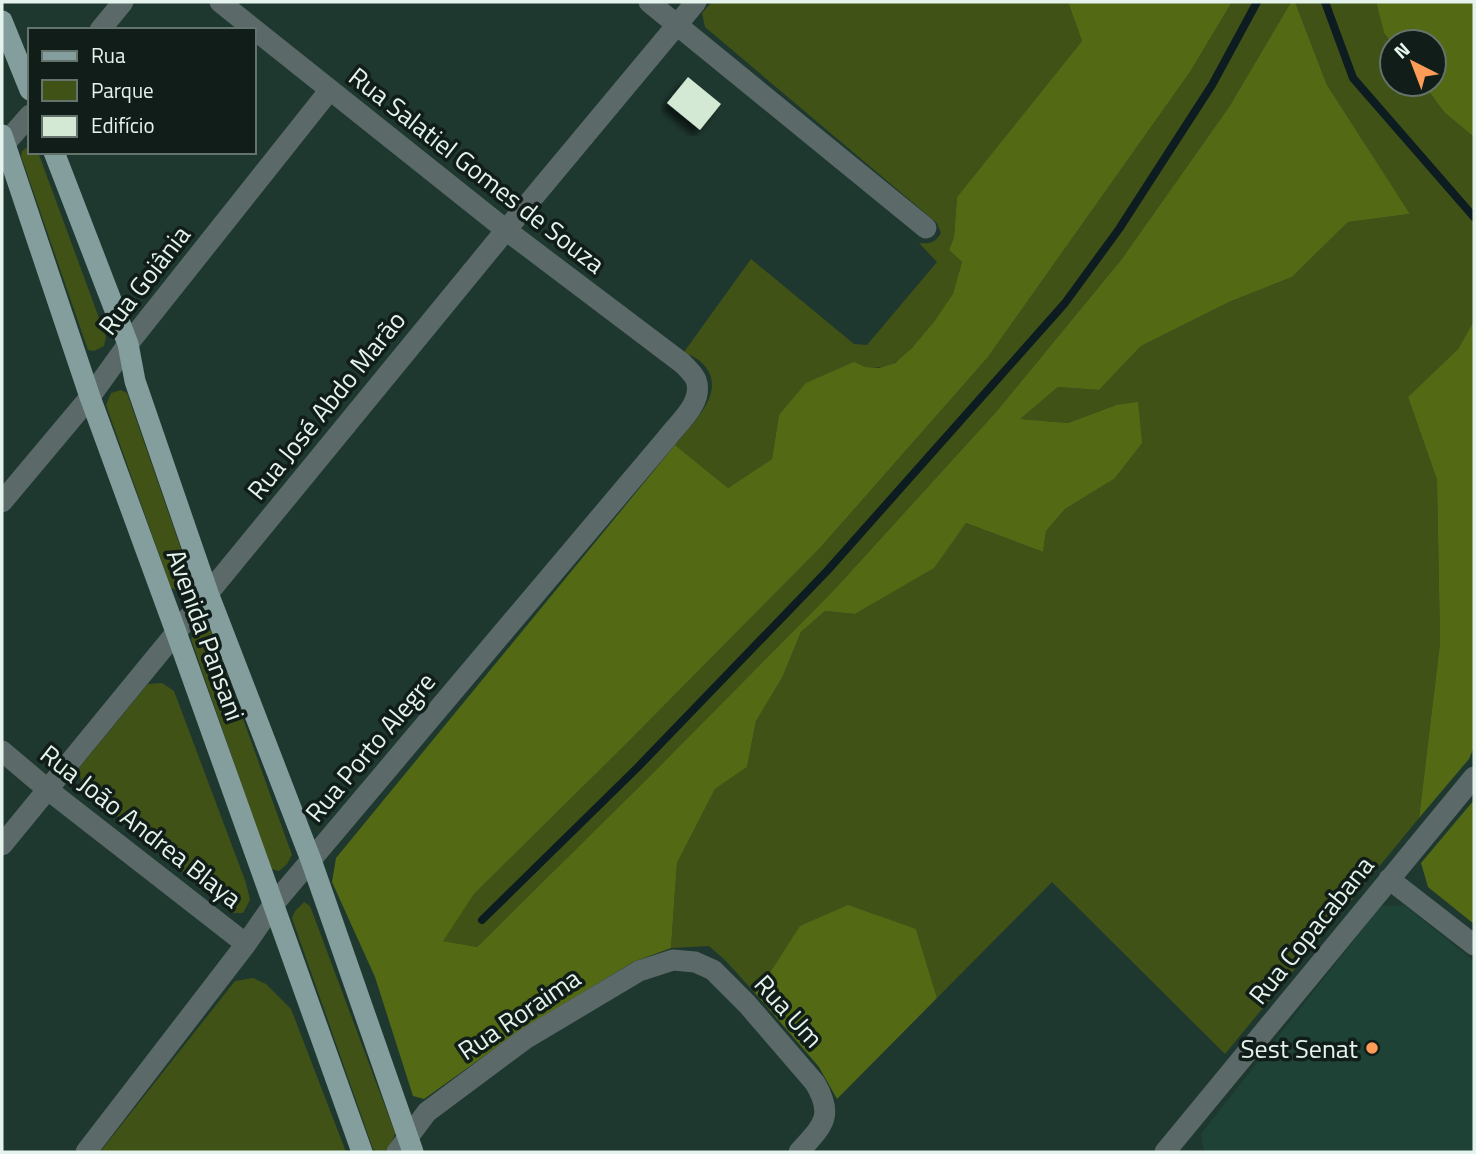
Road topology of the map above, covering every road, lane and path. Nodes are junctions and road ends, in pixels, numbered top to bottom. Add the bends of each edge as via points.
1 (122, 2) edge
2 (220, 2) edge
3 (649, 2) edge
4 (696, 2) edge
5 (2, 21) edge
6 (678, 24) junction
7 (102, 28) edge
8 (252, 28) edge
9 (256, 31) edge
10 (28, 85) edge
11 (329, 91) junction
12 (28, 117) edge
13 (3, 142) edge
14 (55, 154) edge
15 (926, 228) dead end
16 (506, 230) junction
17 (128, 344) junction
18 (697, 383) joint
19 (90, 397) junction
20 (2, 502) edge
21 (208, 593) junction
22 (176, 632) junction
23 (2, 751) edge
24 (1474, 777) edge
25 (47, 789) junction
26 (2, 845) edge
27 (312, 860) junction
28 (1389, 879) junction
29 (273, 905) junction
30 (246, 944) junction
31 (1474, 945) edge
32 (695, 962) joint
33 (406, 1148) edge
34 (1171, 1150) edge
35 (86, 1152) edge
36 (362, 1152) edge
37 (799, 1152) edge

1 - 7 street
2 - 8 street, Rua Salatiel Gomes de Souza
3 - 6 street
4 - 6 street, Rua José Abdo Marão
5 - 10 main road
6 - 15 street
6 - 16 street, Rua José Abdo Marão
9 - 11 street, Rua Salatiel Gomes de Souza
11 - 16 street, Rua Salatiel Gomes de Souza
11 - 17 street, Rua Goiânia
12 - 13 street
13 - 19 main road, Avenida Pansani
14 - 17 main road, Avenida Pansani
16 - 18 street, Rua Salatiel Gomes de Souza via 682,363
16 - 21 street, Rua José Abdo Marão
17 - 19 street, Rua Goiânia
17 - 21 main road, Avenida Pansani via 135,381
18 - 27 street, Rua Porto Alegre via 694,404
19 - 20 street, Rua Goiânia
19 - 22 main road, Avenida Pansani
21 - 22 street, Rua José Abdo Marão
21 - 27 main road, Avenida Pansani
22 - 25 street, Rua José Abdo Marão
22 - 29 main road, Avenida Pansani
23 - 25 street, Rua João Andrea Blaya
24 - 28 street, Rua Copacabana
25 - 26 street, Rua José Abdo Marão
25 - 30 street, Rua João Andrea Blaya
27 - 29 street, Rua Porto Alegre
27 - 33 main road, Avenida Pansani
28 - 31 street
28 - 34 street, Rua Copacabana
29 - 30 street, Rua Porto Alegre
29 - 36 main road, Avenida Pansani
30 - 35 street, Rua Porto Alegre
32 - 33 street, Rua Roraima via 673,960 639,971 525,1039 427,1112
32 - 37 street, Rua Um via 713,970 747,1004 823,1096 824,1121

